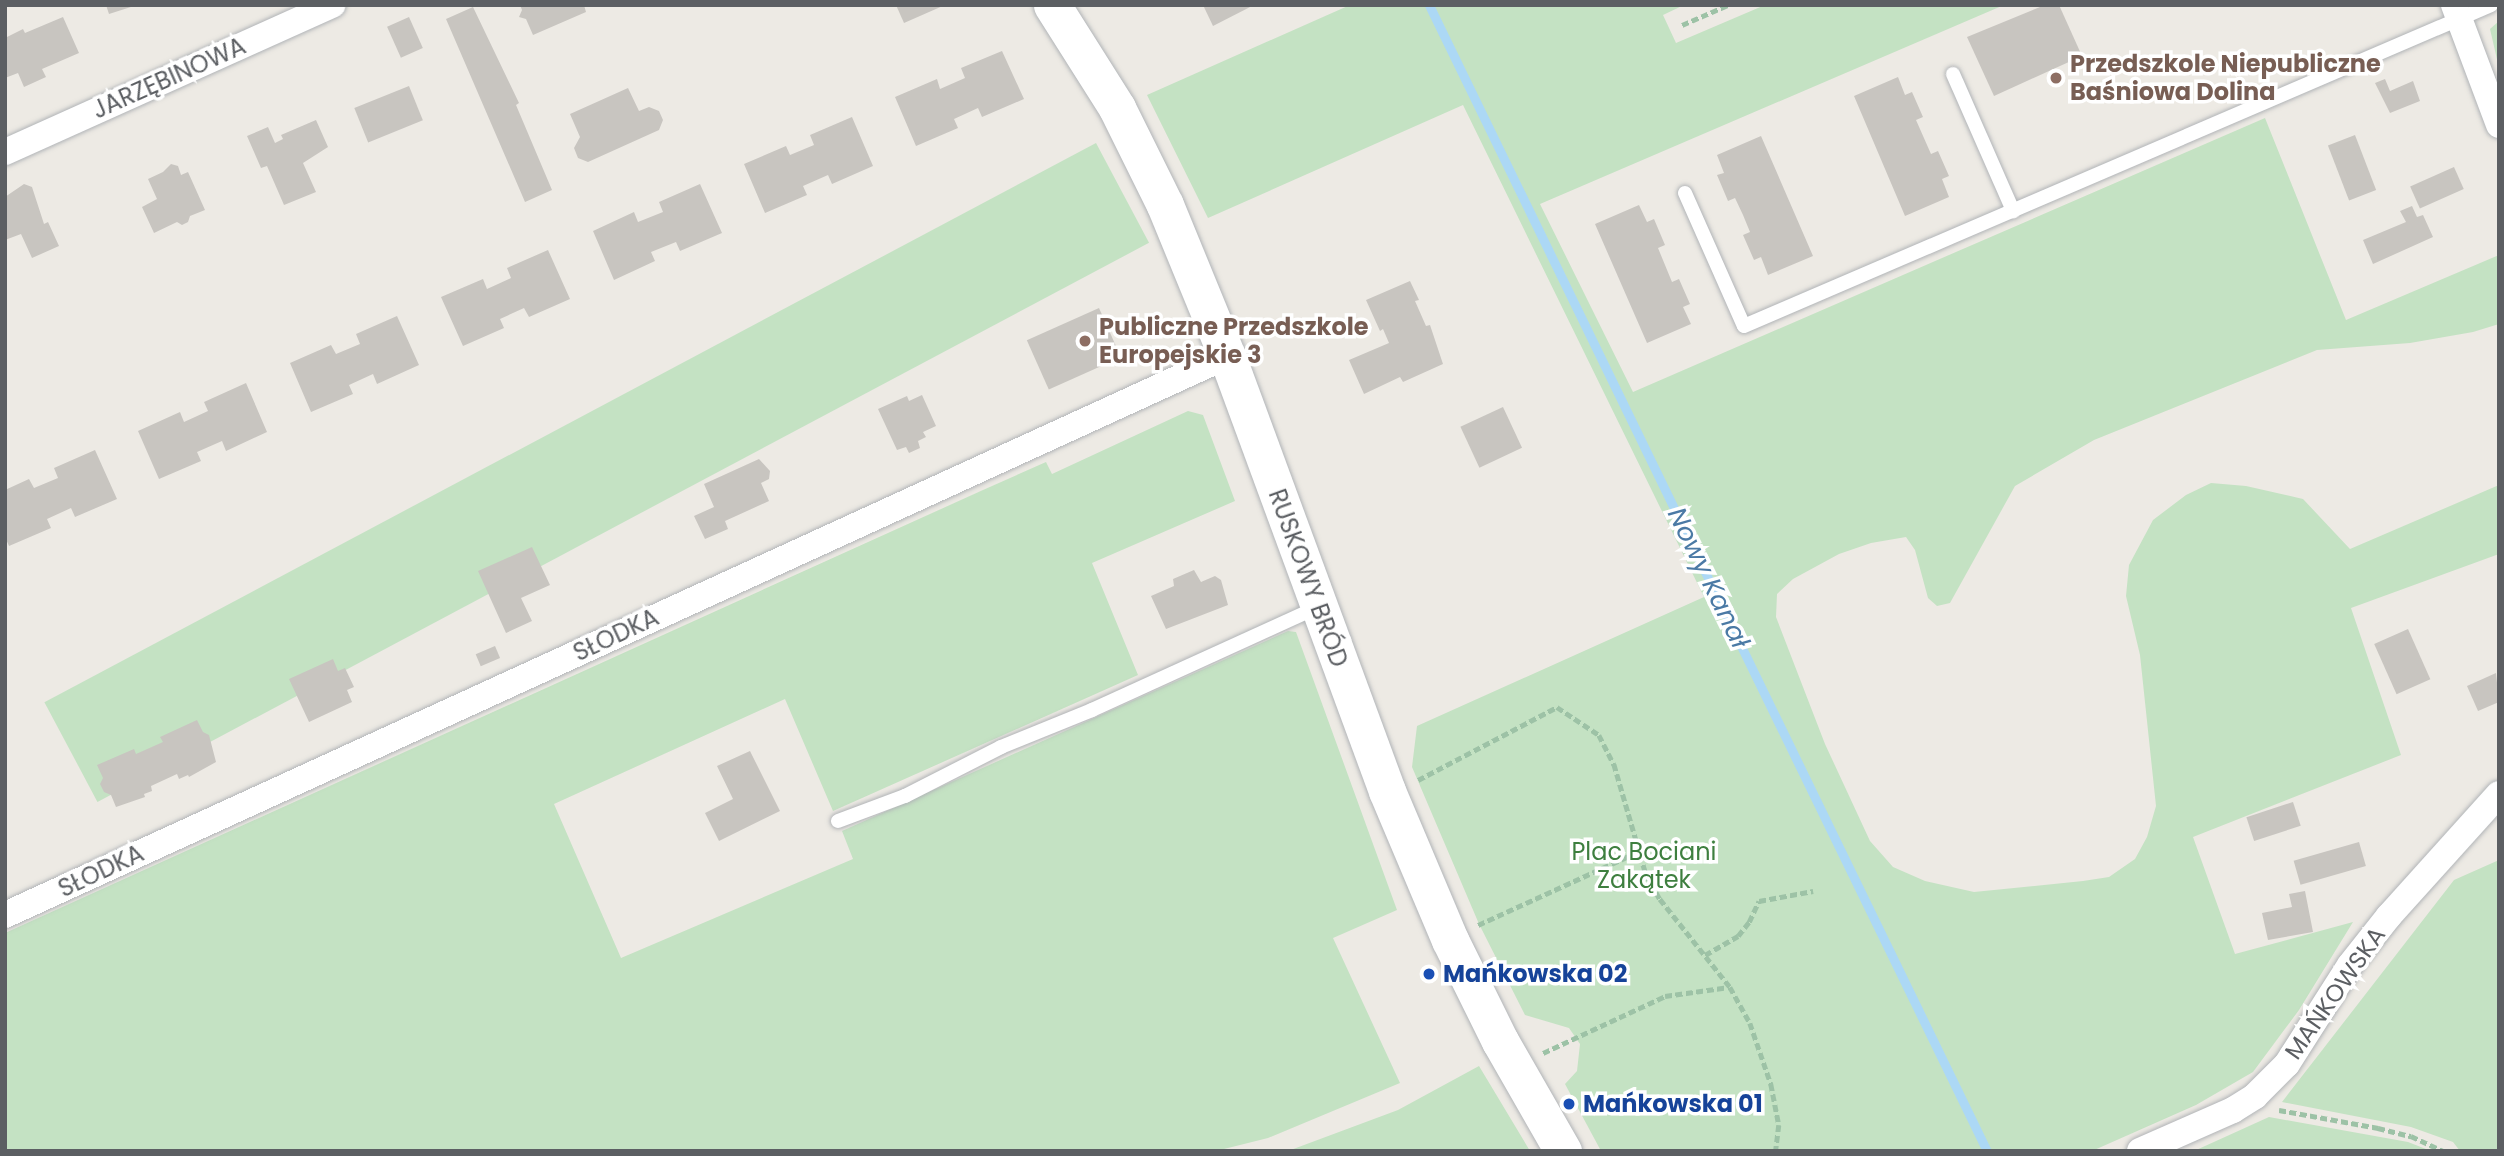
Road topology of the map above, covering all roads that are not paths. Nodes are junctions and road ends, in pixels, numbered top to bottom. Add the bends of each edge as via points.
1 (332, 5) edge
2 (1052, 5) edge
3 (2491, 5) edge
4 (2456, 12) edge
5 (1952, 74) dead end
6 (2499, 125) edge
7 (5, 152) edge
8 (1685, 193) dead end
9 (2013, 211) junction
10 (1227, 356) junction
11 (1318, 607) junction
12 (2499, 793) edge
13 (838, 821) dead end
14 (5, 915) edge
15 (1563, 1151) edge
16 (2140, 1151) edge

1 - 7 street, JARZĘBINOWA
2 - 10 street, RUSKOWY BRÓD via 1117,108 1150,173
3 - 4 lane
4 - 6 street
4 - 9 lane
5 - 9 lane
8 - 9 lane via 1744,326
10 - 11 street, RUSKOWY BRÓD
10 - 14 street, SŁODKA
11 - 13 lane via 1001,747 905,796
11 - 15 street, RUSKOWY BRÓD via 1387,791 1450,940 1500,1041
12 - 16 street, MAŃKOWSKA via 2389,916 2350,965 2287,1064 2255,1096 2209,1122

